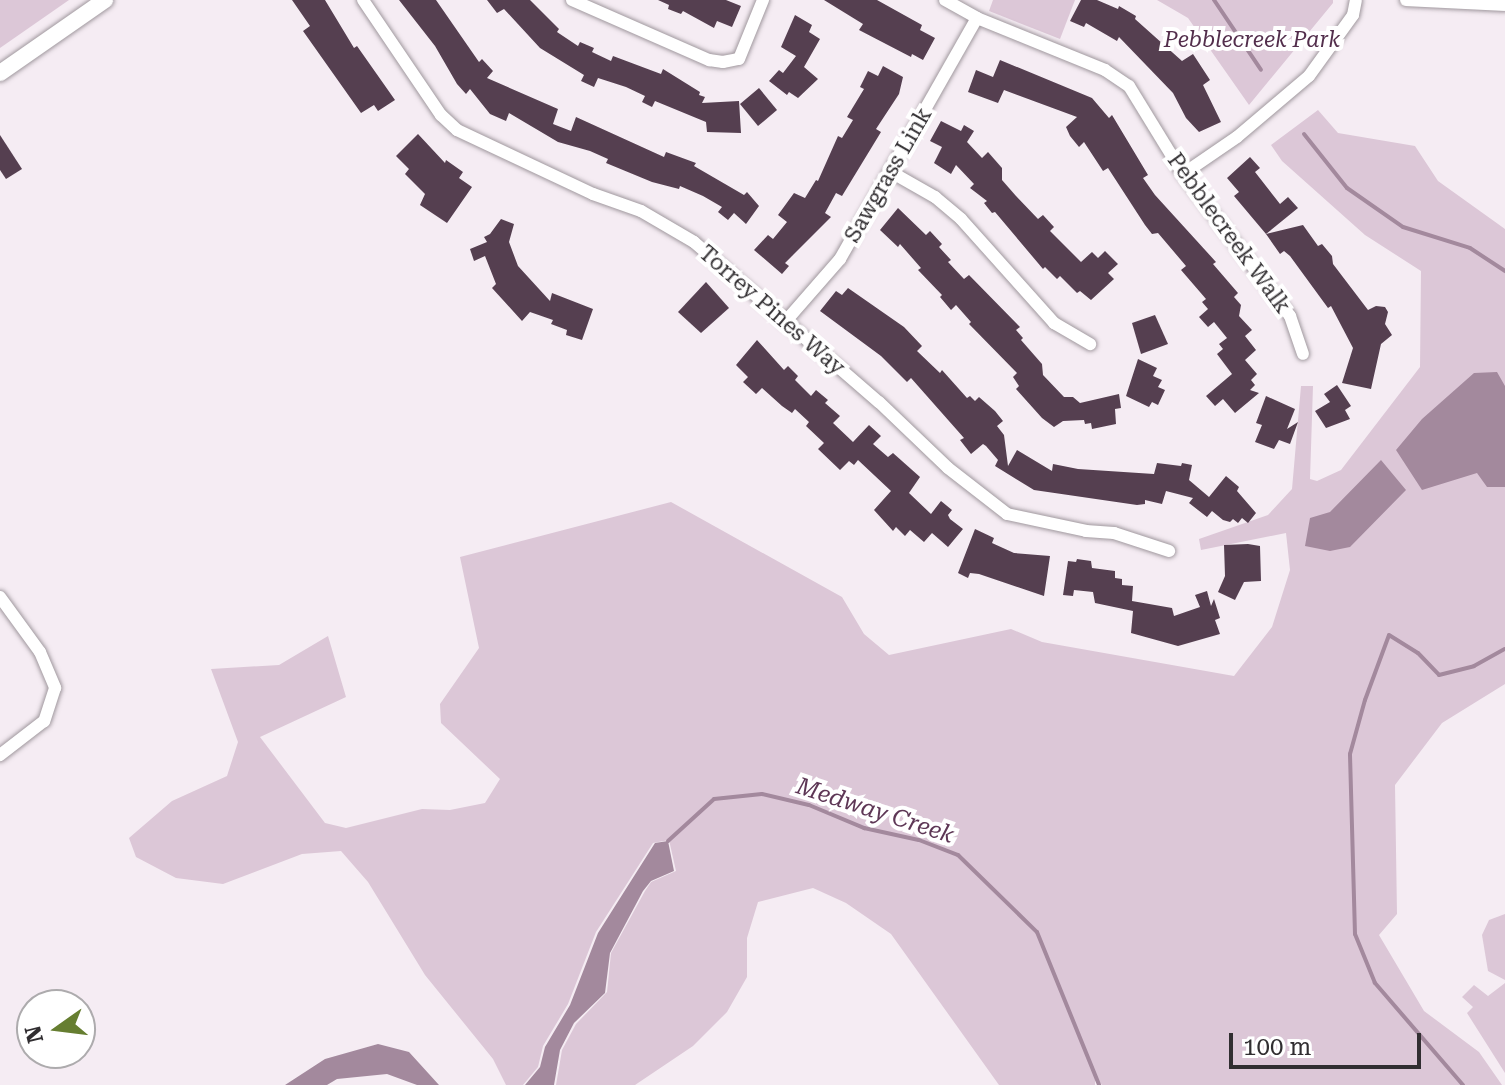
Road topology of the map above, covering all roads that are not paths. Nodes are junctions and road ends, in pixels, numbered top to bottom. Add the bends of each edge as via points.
1 (105, 0) edge
2 (363, 0) edge
3 (572, 0) edge
4 (763, 0) edge
5 (945, 0) edge
6 (1356, 0) edge
7 (1406, 0) edge
8 (1505, 5) edge
9 (977, 18) junction
10 (0, 73) edge
11 (891, 172) junction
12 (1183, 174) junction
13 (785, 322) junction
14 (1090, 344) dead end
15 (1303, 354) dead end
16 (1169, 551) dead end
17 (0, 597) edge
18 (0, 755) edge

1 - 10 main road
2 - 13 street, Torrey Pines Way via 441,115 457,130 641,211 694,242
3 - 4 street via 723,62 739,59
5 - 9 street, Pebblecreek Walk
6 - 12 street via 1353,15 1309,76
7 - 8 street
9 - 11 street, Sawgrass Link
9 - 12 street, Pebblecreek Walk via 1105,70 1129,86
11 - 13 street, Sawgrass Link via 840,259
11 - 14 street via 961,219 1054,323
12 - 15 street, Pebblecreek Walk via 1290,316
13 - 16 street, Torrey Pines Way via 1007,514 1114,533
17 - 18 street via 40,652 55,688 44,721

